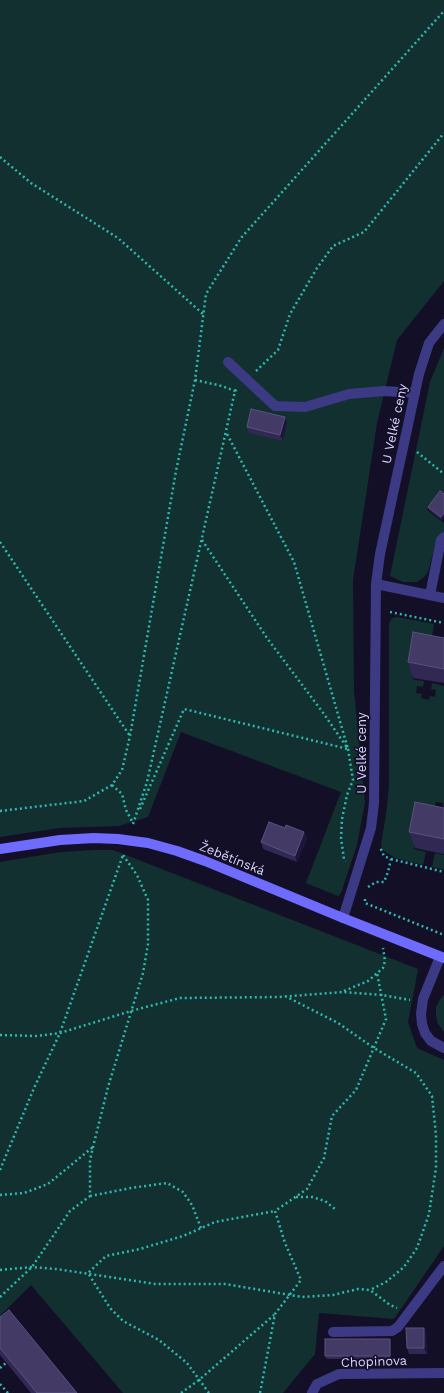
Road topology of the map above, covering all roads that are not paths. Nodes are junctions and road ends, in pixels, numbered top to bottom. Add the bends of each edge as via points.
1 (444, 324) edge
2 (228, 362) dead end
3 (415, 393) junction
4 (444, 537) edge
5 (376, 584) junction
6 (430, 595) junction
7 (444, 598) edge
8 (0, 850) edge
9 (343, 918) junction
10 (442, 957) edge
11 (444, 1048) edge
12 (444, 1266) edge
13 (333, 1332) dead end
14 (444, 1373) edge
15 (312, 1393) edge

1 - 3 street, U Velké ceny via 429,343
2 - 3 street via 275,406 305,407 349,394 384,390
3 - 5 street, U Velké ceny via 380,554
4 - 6 street via 441,540
5 - 6 street
5 - 9 street, U Velké ceny via 374,803 371,828
6 - 7 street
8 - 9 street, Žebětínská via 60,840 94,838 148,843 205,861
9 - 10 street, Žebětínská
10 - 11 street via 423,999 421,1014 425,1033
12 - 13 street via 398,1327 392,1331
14 - 15 street, Chopinova via 340,1374 316,1384

